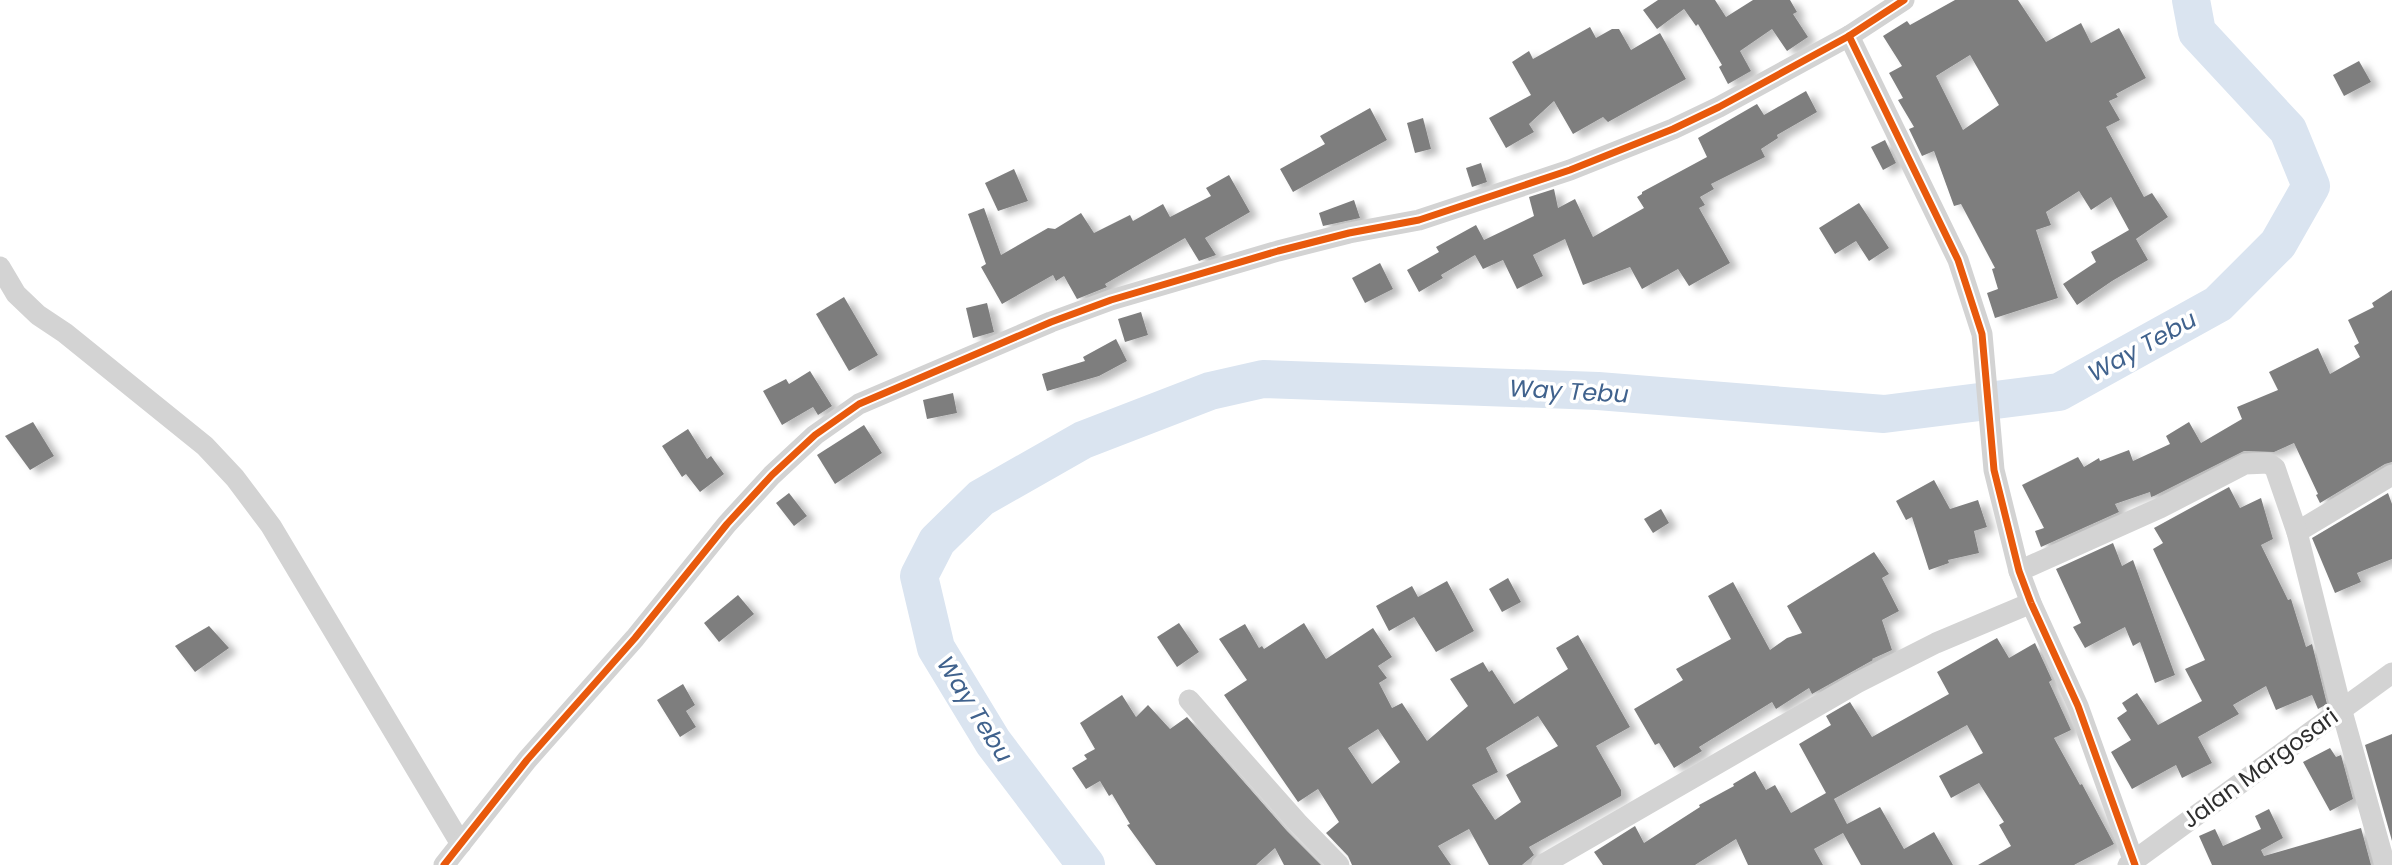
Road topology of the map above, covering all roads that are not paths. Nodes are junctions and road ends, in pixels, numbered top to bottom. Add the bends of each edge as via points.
1 (1905, 0) edge
2 (1849, 36) junction
3 (0, 267) edge
4 (2392, 475) edge
5 (2297, 532) junction
6 (2019, 571) junction
7 (2031, 603) junction
8 (2392, 673) edge
9 (1189, 700) dead end
10 (2341, 708) junction
11 (461, 844) junction
12 (2132, 864) edge
13 (444, 865) edge
14 (1339, 865) edge
15 (1542, 865) edge
16 (2385, 865) edge

1 - 2 street
2 - 6 street via 1958,260 1982,334 1994,470
2 - 11 street via 1719,107 1570,170 1419,220 1278,251 1111,300 859,404 772,475 527,760
3 - 11 street via 16,294 38,316 205,446 235,478 271,526
4 - 5 street
5 - 6 street via 2275,468 2258,462 2245,464
5 - 10 street
6 - 7 street
7 - 12 street via 2078,706
7 - 15 street via 1857,683
8 - 10 street, Jalan Margosari
9 - 14 street
10 - 12 street, Jalan Margosari
10 - 16 street
11 - 13 street

